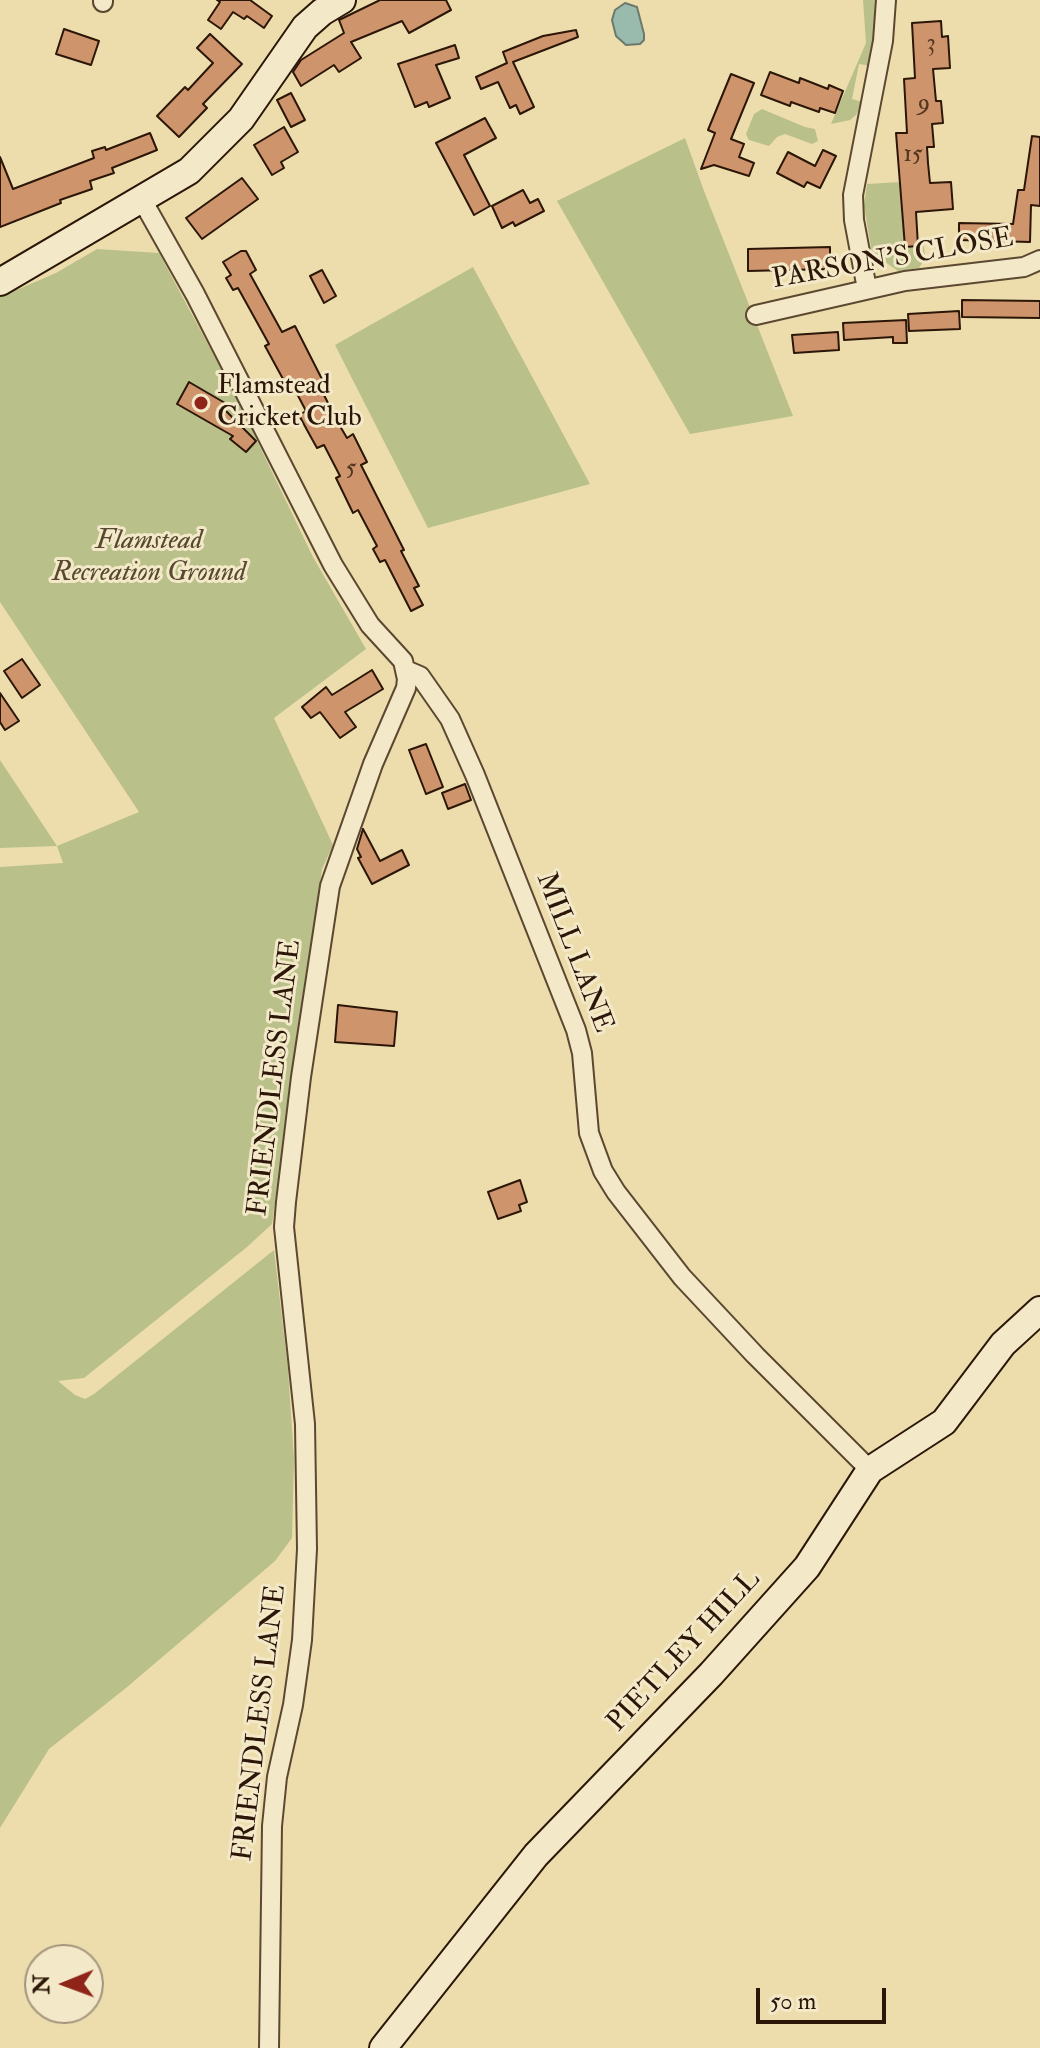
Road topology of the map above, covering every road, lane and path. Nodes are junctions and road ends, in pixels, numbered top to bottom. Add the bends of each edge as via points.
1 (886, 0) edge
2 (335, 2) edge
3 (141, 198) junction
4 (1040, 260) edge
5 (0, 282) edge
6 (867, 289) junction
7 (756, 315) dead end
8 (406, 670) junction
9 (1040, 1310) edge
10 (870, 1470) junction
11 (269, 2048) edge
12 (383, 2048) edge

1 - 6 street via 853,195
2 - 3 street via 305,27 220,141 189,171
3 - 5 street
3 - 8 street via 333,565
4 - 6 street, PARSON'S CLOSE via 1024,267
6 - 7 street, PARSON'S CLOSE
8 - 10 street, MILL LANE via 420,676 450,719 576,1030 589,1133 603,1171 682,1277
8 - 11 street, FRIENDLESS LANE via 406,688 330,886 286,1202 284,1227 305,1424 307,1549 302,1640 272,1826
9 - 10 street, PIETLEY HILL via 1003,1344 944,1422
10 - 12 street, PIETLEY HILL via 807,1567 536,1855

